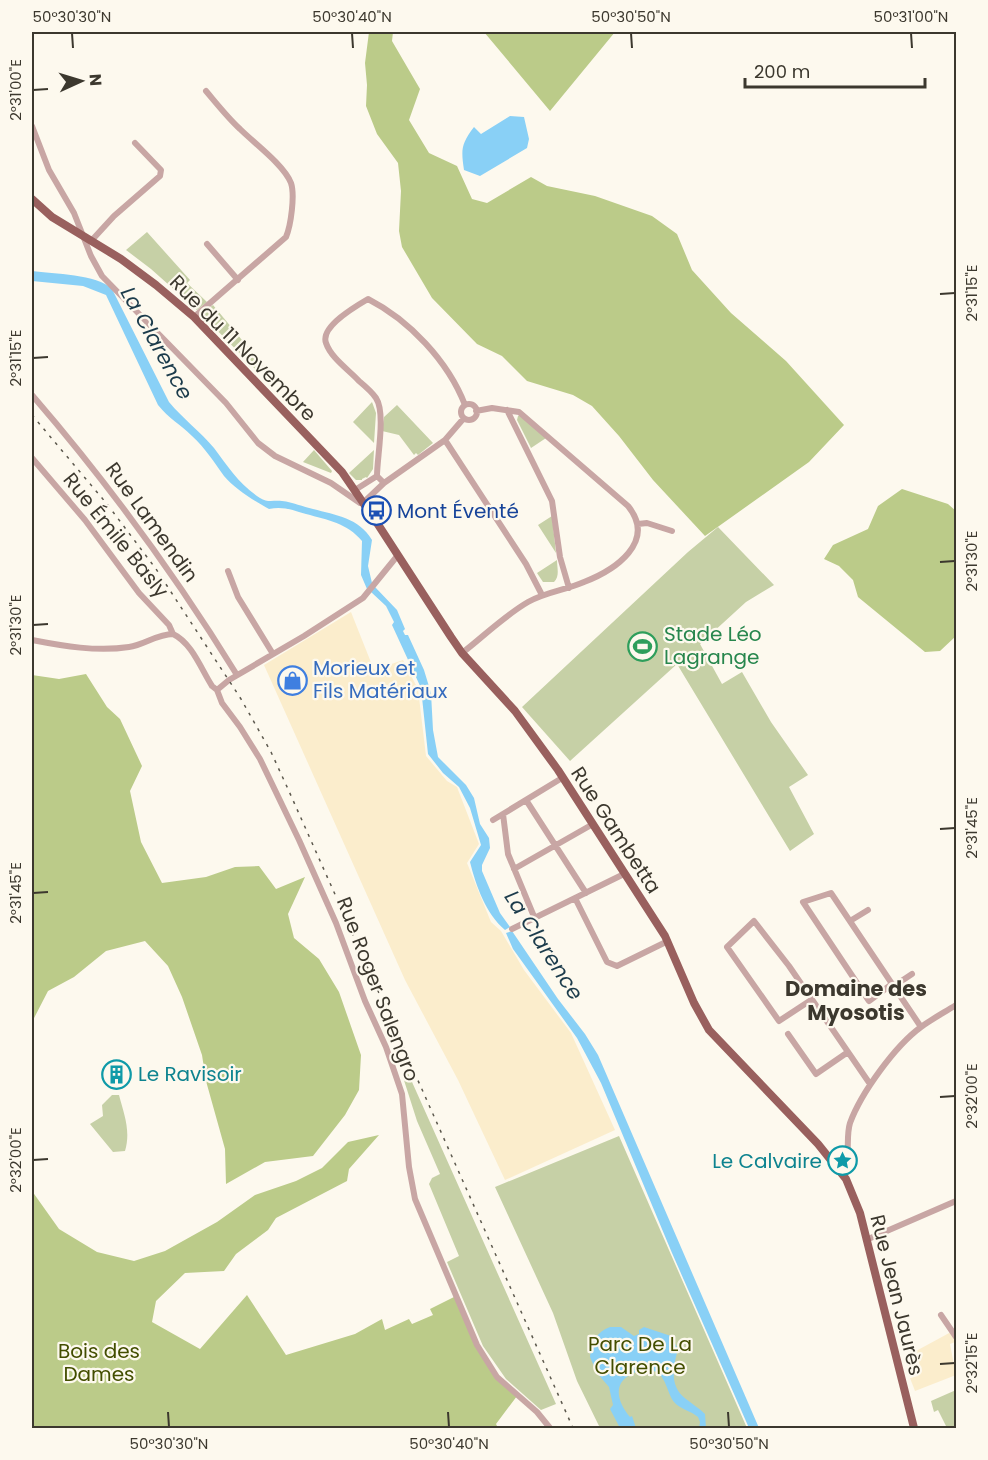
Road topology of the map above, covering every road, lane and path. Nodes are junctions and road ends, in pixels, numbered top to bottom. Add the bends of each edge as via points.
1 (206, 91) dead end
2 (32, 126) edge
3 (135, 142) dead end
4 (32, 199) edge
5 (83, 236) junction
6 (92, 240) junction
7 (207, 244) dead end
8 (238, 280) junction
9 (194, 317) junction
10 (32, 395) edge
11 (465, 405) junction
12 (507, 410) junction
13 (476, 411) junction
14 (464, 418) junction
15 (445, 440) junction
16 (32, 458) edge
17 (342, 472) junction
18 (377, 476) junction
19 (331, 483) junction
20 (384, 483) junction
21 (355, 490) junction
22 (364, 502) junction
23 (638, 524) junction
24 (672, 531) dead end
25 (398, 555) junction
26 (228, 572) dead end
27 (569, 588) junction
28 (542, 596) junction
29 (173, 634) junction
30 (32, 640) edge
31 (462, 653) junction
32 (273, 654) junction
33 (237, 675) junction
34 (217, 690) junction
35 (562, 778) junction
36 (526, 800) junction
37 (503, 813) junction
38 (493, 820) dead end
39 (592, 824) junction
40 (554, 844) junction
41 (514, 868) junction
42 (624, 874) junction
43 (586, 892) junction
44 (575, 898) junction
45 (803, 902) junction
46 (795, 904) dead end
47 (868, 910) dead end
48 (535, 919) junction
49 (850, 921) junction
50 (512, 929) dead end
51 (668, 941) junction
52 (912, 974) dead end
53 (893, 985) junction
54 (811, 1000) junction
55 (956, 1007) edge
56 (921, 1027) junction
57 (788, 1034) dead end
58 (848, 1052) junction
59 (870, 1084) junction
60 (841, 1172) junction
61 (957, 1202) edge
62 (866, 1240) junction
63 (941, 1315) dead end
64 (957, 1337) edge
65 (550, 1428) edge
66 (914, 1428) edge

1 - 8 street via 285,173 292,186 286,237
2 - 5 street via 49,170
3 - 6 street via 161,170 160,176
4 - 5 main road, Rue du 11 Novembre
5 - 6 main road, Rue du 11 Novembre
5 - 19 street via 102,276 226,403 258,443 275,456
6 - 9 main road, Rue du 11 Novembre
7 - 8 street
8 - 9 street
9 - 17 main road, Rue du 11 Novembre
10 - 33 street, Rue Lamendin via 116,497
11 - 13 street via 472,405
11 - 14 street via 461,411
11 - 18 street via 443,366 418,335 368,299 346,313 327,331 326,343 376,399 380,413
12 - 13 street
12 - 23 street via 526,417 615,493 634,513
12 - 27 street via 552,501
13 - 14 street via 472,418
14 - 15 street
15 - 20 street
15 - 28 street via 526,564
16 - 29 street, Rue Émile Basly
17 - 19 street
17 - 21 main road, Rue du 11 Novembre
18 - 20 street
18 - 21 street
19 - 22 street
20 - 22 street
21 - 22 main road, Rue du 11 Novembre
22 - 25 main road, Rue Gambetta
23 - 24 street
23 - 27 street via 628,556 598,576
25 - 31 main road, Rue Gambetta
25 - 32 street via 363,598
26 - 32 street via 238,597
27 - 28 street
28 - 31 street via 509,615
29 - 30 street via 124,648
29 - 34 street, Rue Émile Basly via 181,639
31 - 35 main road, Rue Gambetta via 529,728
32 - 33 street
33 - 34 street
34 - 65 street, Rue Roger Salengro via 260,759 299,840 392,1062 404,1110 415,1199 477,1345 497,1377
35 - 36 street
35 - 39 main road, Rue Gambetta
36 - 37 street
36 - 40 street
37 - 38 street
37 - 41 street via 508,854
39 - 40 street
39 - 42 main road, Rue Gambetta
40 - 41 street
40 - 43 street
41 - 48 street
42 - 43 street
42 - 51 main road, Rue Gambetta
43 - 44 street
44 - 48 street
44 - 51 street via 607,962 617,966
45 - 46 street
45 - 49 street via 831,893
45 - 53 street via 869,1000
47 - 49 street
48 - 50 street
49 - 53 street
51 - 60 main road, Rue Gambetta via 709,1030
52 - 53 street
53 - 56 street
54 - 54 street via 754,921 727,946 779,1021
54 - 58 street
55 - 56 street
56 - 59 street
57 - 58 street via 816,1074
58 - 59 street
59 - 60 street via 849,1126 846,1166
60 - 62 main road, Rue Jean Jaurès via 856,1202
61 - 62 street
62 - 66 main road, Rue Jean Jaurès
63 - 64 street

